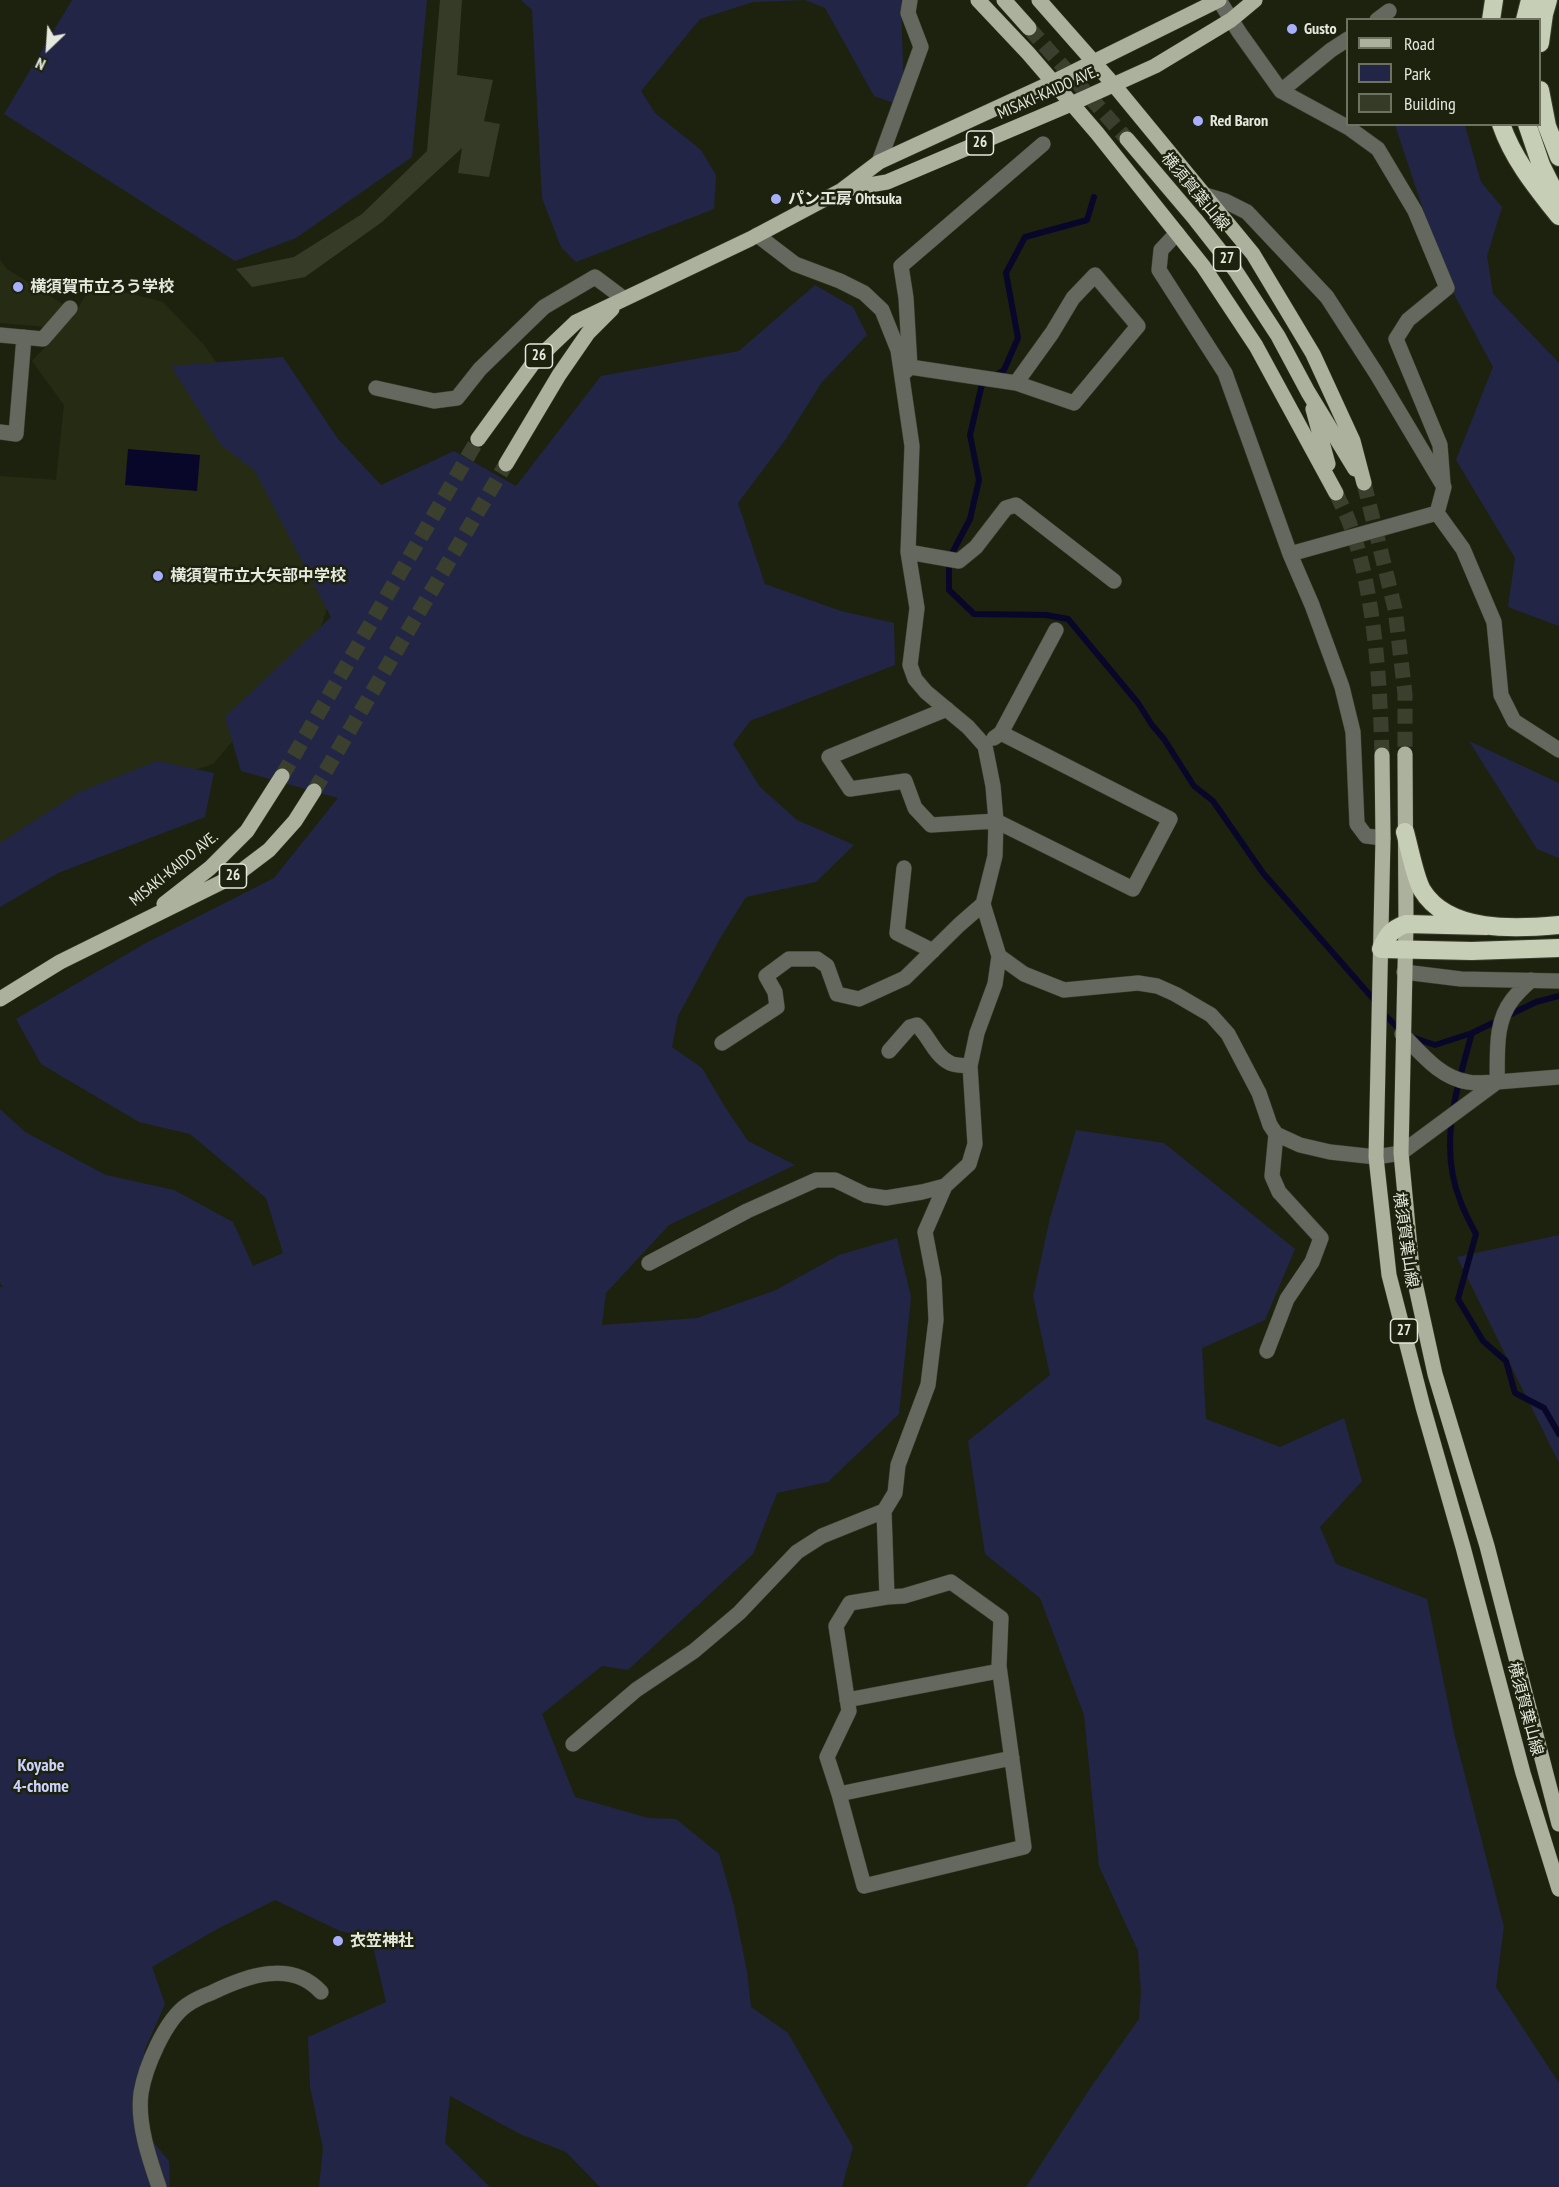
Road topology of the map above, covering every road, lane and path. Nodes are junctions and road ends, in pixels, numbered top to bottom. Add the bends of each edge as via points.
1 (910, 0) edge
2 (978, 0) edge
3 (1004, 0) edge
4 (1039, 0) edge
5 (1219, 0) edge
6 (1255, 0) edge
7 (1494, 0) edge
8 (1530, 0) edge
9 (1548, 0) edge
10 (1491, 18) edge
11 (1526, 18) edge
12 (1232, 20) junction
13 (1029, 28) tunnel mouth
14 (1541, 31) edge
15 (1346, 40) edge
16 (1094, 61) junction
17 (1053, 82) junction
18 (1113, 84) junction
19 (1281, 91) junction
20 (1541, 99) edge
21 (1071, 104) junction
22 (1346, 126) edge
23 (1346, 126) edge
24 (1502, 126) edge
25 (1528, 126) edge
26 (1127, 139) tunnel mouth
27 (1043, 144) dead end
28 (1559, 157) edge
29 (879, 162) junction
30 (842, 190) junction
31 (1205, 195) junction
32 (1559, 201) edge
33 (1559, 216) edge
34 (1177, 233) junction
35 (757, 235) junction
36 (623, 298) junction
37 (70, 308) dead end
38 (0, 334) edge
39 (24, 337) junction
40 (906, 370) junction
41 (1016, 382) junction
42 (376, 388) dead end
43 (1308, 392) junction
44 (0, 432) edge
45 (478, 439) tunnel mouth
46 (506, 464) tunnel mouth
47 (1444, 487) junction
48 (1437, 513) junction
49 (908, 552) junction
50 (1290, 554) junction
51 (1114, 581) dead end
52 (1056, 630) dead end
53 (947, 709) junction
54 (1001, 733) junction
55 (985, 746) junction
56 (1559, 750) edge
57 (1382, 754) tunnel mouth
58 (1405, 754) tunnel mouth
59 (282, 776) tunnel mouth
60 (314, 791) tunnel mouth
61 (996, 821) junction
62 (247, 831) junction
63 (1405, 831) junction
64 (1383, 838) junction
65 (269, 850) junction
66 (904, 868) dead end
67 (983, 904) junction
68 (1406, 924) junction
69 (1559, 925) edge
70 (1487, 926) junction
71 (127, 929) junction
72 (1559, 948) edge
73 (1381, 949) junction
74 (1405, 950) junction
75 (933, 951) junction
76 (999, 956) junction
77 (1404, 972) junction
78 (1531, 980) junction
79 (1559, 981) edge
80 (0, 999) edge
81 (1402, 1034) junction
82 (722, 1043) dead end
83 (889, 1052) dead end
84 (970, 1066) junction
85 (1559, 1077) edge
86 (1497, 1082) junction
87 (1276, 1134) junction
88 (1401, 1153) junction
89 (1376, 1158) junction
90 (945, 1186) junction
91 (649, 1263) dead end
92 (1267, 1352) dead end
93 (884, 1511) junction
94 (887, 1597) junction
95 (999, 1671) junction
96 (848, 1700) junction
97 (573, 1744) dead end
98 (1012, 1758) junction
99 (839, 1794) junction
100 (1559, 1824) edge
101 (1559, 1889) edge
102 (321, 1992) dead end
103 (159, 2187) edge

1 - 29 street via 908,13 921,47
2 - 17 main road
3 - 13 main road
4 - 16 main road
5 - 12 street
5 - 16 main road, MISAKI-KAIDO AVE. / 26
6 - 12 main road, MISAKI-KAIDO AVE. / 26
7 - 10 highway
8 - 11 highway
9 - 14 highway
12 - 18 main road, MISAKI-KAIDO AVE. / 26 via 1155,66
12 - 19 street
15 - 19 street
16 - 17 main road, MISAKI-KAIDO AVE. / 26
16 - 18 main road
17 - 21 main road
17 - 29 main road, MISAKI-KAIDO AVE. / 26
18 - 21 main road, MISAKI-KAIDO AVE. / 26
18 - 31 main road
19 - 23 street
20 - 28 highway
21 - 30 main road, MISAKI-KAIDO AVE. / 26 via 887,182
21 - 34 main road
22 - 47 street via 1378,149 1415,211 1447,288 1408,320 1396,339 1440,445
24 - 33 highway via 1533,184
25 - 32 highway
26 - 43 main road, 横須賀葉山線 / 27 via 1235,270 1278,336
27 - 40 street via 901,266 906,298
29 - 30 main road, MISAKI-KAIDO AVE. / 26
30 - 35 main road, MISAKI-KAIDO AVE. / 26
31 - 43 main road, 横須賀葉山線 / 27 via 1253,254 1313,354 1353,441 1364,483
31 - 47 street via 1247,212 1327,297
34 - 43 main road, 横須賀葉山線 / 27 via 1256,346 1336,493
34 - 50 street via 1161,250 1159,270 1225,373
35 - 36 main road, MISAKI-KAIDO AVE. / 26
35 - 40 street via 795,264 840,280 870,298 882,310
36 - 42 street via 595,277 544,307 480,369 457,398 434,401
36 - 45 main road, MISAKI-KAIDO AVE. / 26 via 576,322 534,362
36 - 46 main road, MISAKI-KAIDO AVE. / 26 via 588,333
37 - 39 street via 43,339
38 - 39 street
39 - 44 street via 16,434
40 - 41 street
40 - 49 street via 912,446
41 - 41 street via 1074,403 1138,326 1095,275 1072,298
47 - 48 street
48 - 50 street
48 - 56 street via 1463,549 1494,622 1501,695 1514,721
49 - 51 street via 958,561 976,547 1006,508 1016,505
49 - 53 street via 917,609 910,665 915,679
50 - 64 street via 1342,687 1353,732 1357,824 1366,836
52 - 54 street
53 - 55 street
53 - 61 street via 829,757 850,789 906,781 915,808 931,825
54 - 55 street
54 - 61 street via 1170,819 1133,889
55 - 61 street
57 - 64 main road, 横須賀葉山線 / 27
58 - 63 main road, 横須賀葉山線 / 27
59 - 62 main road, MISAKI-KAIDO AVE. / 26
60 - 65 main road, MISAKI-KAIDO AVE. / 26 via 295,821
61 - 67 street via 995,856
62 - 65 main road via 255,846
62 - 71 main road, MISAKI-KAIDO AVE. / 26 via 210,868
63 - 68 main road, 横須賀葉山線 / 27
63 - 70 highway via 1421,889 1452,916
64 - 73 main road, 横須賀葉山線 / 27
65 - 71 main road, MISAKI-KAIDO AVE. / 26 via 236,875
66 - 75 street via 897,933
67 - 75 street
67 - 76 street
68 - 70 highway
68 - 73 highway via 1387,935
68 - 74 main road, 横須賀葉山線 / 27
69 - 70 highway
71 - 80 main road, MISAKI-KAIDO AVE. / 26 via 60,962
72 - 74 highway
73 - 74 highway
73 - 89 main road, 横須賀葉山線 / 27
74 - 77 main road, 横須賀葉山線 / 27
75 - 82 street via 905,978 859,999 837,994 827,966 817,959 789,959 766,976 777,1006
76 - 84 street
76 - 87 street via 1024,974 1064,990 1138,983 1156,986 1212,1015 1228,1034
77 - 78 street via 1461,979
77 - 81 main road, 横須賀葉山線 / 27
78 - 79 street
78 - 86 street via 1503,1016
81 - 86 street via 1448,1075 1467,1082
81 - 88 main road, 横須賀葉山線 / 27
83 - 84 street via 910,1027 917,1025 951,1064
84 - 90 street via 975,1144 969,1164
85 - 86 street
86 - 88 street
87 - 89 street via 1300,1145
87 - 92 street via 1272,1176 1279,1192 1321,1238 1312,1262 1287,1299
88 - 89 street
88 - 100 main road, 横須賀葉山線 / 27 via 1412,1269 1435,1374 1487,1546
89 - 101 main road, 横須賀葉山線 / 27 via 1389,1275 1523,1773
90 - 91 street via 886,1198 866,1195 836,1180 816,1180
90 - 93 street via 925,1232 934,1279 936,1320 928,1385 898,1465 895,1493
93 - 94 street
93 - 97 street via 822,1536 797,1552 739,1612 694,1651 636,1690
94 - 95 street via 951,1582 1001,1618
94 - 96 street via 850,1603 836,1626
95 - 96 street
95 - 98 street
96 - 99 street via 849,1711 827,1757
98 - 99 street
98 - 99 street via 1024,1847 864,1886
102 - 103 street via 312,1982 292,1973 268,1974 240,1979 186,2005 161,2036 141,2092 140,2114

